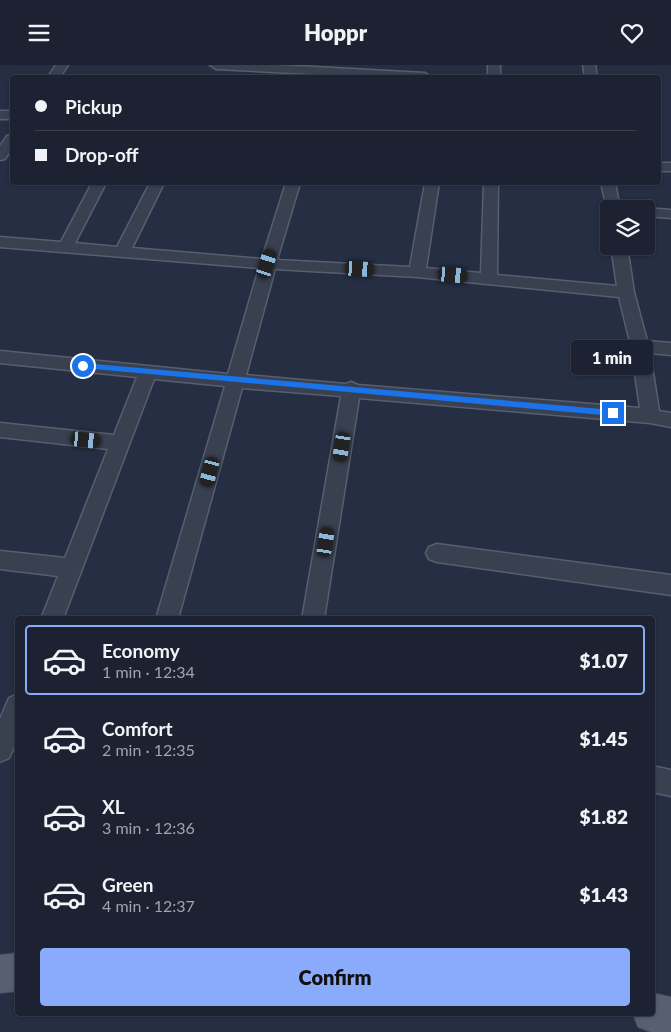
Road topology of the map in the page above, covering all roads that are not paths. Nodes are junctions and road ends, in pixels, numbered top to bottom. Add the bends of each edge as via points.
1 (216, 65) edge
2 (324, 71) edge
3 (391, 75) edge
4 (10, 142) edge
5 (0, 156) edge
6 (98, 185) edge
7 (156, 185) edge
8 (292, 185) edge
9 (432, 185) edge
10 (492, 185) edge
11 (608, 185) edge
12 (611, 200) edge
13 (655, 213) edge
14 (671, 214) edge
15 (0, 242) edge
16 (66, 247) junction
17 (123, 251) junction
18 (620, 255) edge
19 (267, 264) junction
20 (417, 272) junction
21 (489, 279) junction
22 (626, 291) junction
23 (640, 346) junction
24 (671, 349) edge
25 (0, 357) edge
26 (148, 371) junction
27 (235, 381) junction
28 (351, 389) junction
29 (650, 416) junction
30 (671, 420) edge
31 (0, 431) edge
32 (120, 443) junction
33 (437, 553) dead end
34 (0, 561) edge
35 (72, 568) junction
36 (671, 585) edge
37 (53, 616) edge
38 (168, 616) edge
39 (313, 616) edge
40 (0, 703) edge
41 (15, 705) edge
42 (15, 712) edge
43 (0, 749) edge
44 (655, 780) edge
45 (671, 783) edge
46 (15, 972) edge
47 (0, 974) edge
48 (655, 1014) edge
49 (671, 1017) edge

1 - 2 street
2 - 3 street
4 - 5 street
6 - 16 street
7 - 17 street
8 - 19 street
9 - 20 street
10 - 21 street
11 - 12 street
13 - 14 street
15 - 16 street
16 - 17 street
17 - 19 street
18 - 22 street
19 - 20 street
19 - 27 street
20 - 21 street
21 - 22 street
22 - 23 street
23 - 24 street
23 - 29 street
25 - 26 street
26 - 27 street
26 - 32 street
27 - 28 street
27 - 38 street
28 - 29 street
28 - 39 street
29 - 30 street
31 - 32 street
32 - 35 street
33 - 36 street
34 - 35 street
35 - 37 street
40 - 41 street
42 - 43 street
44 - 45 street
46 - 47 main road
48 - 49 main road

